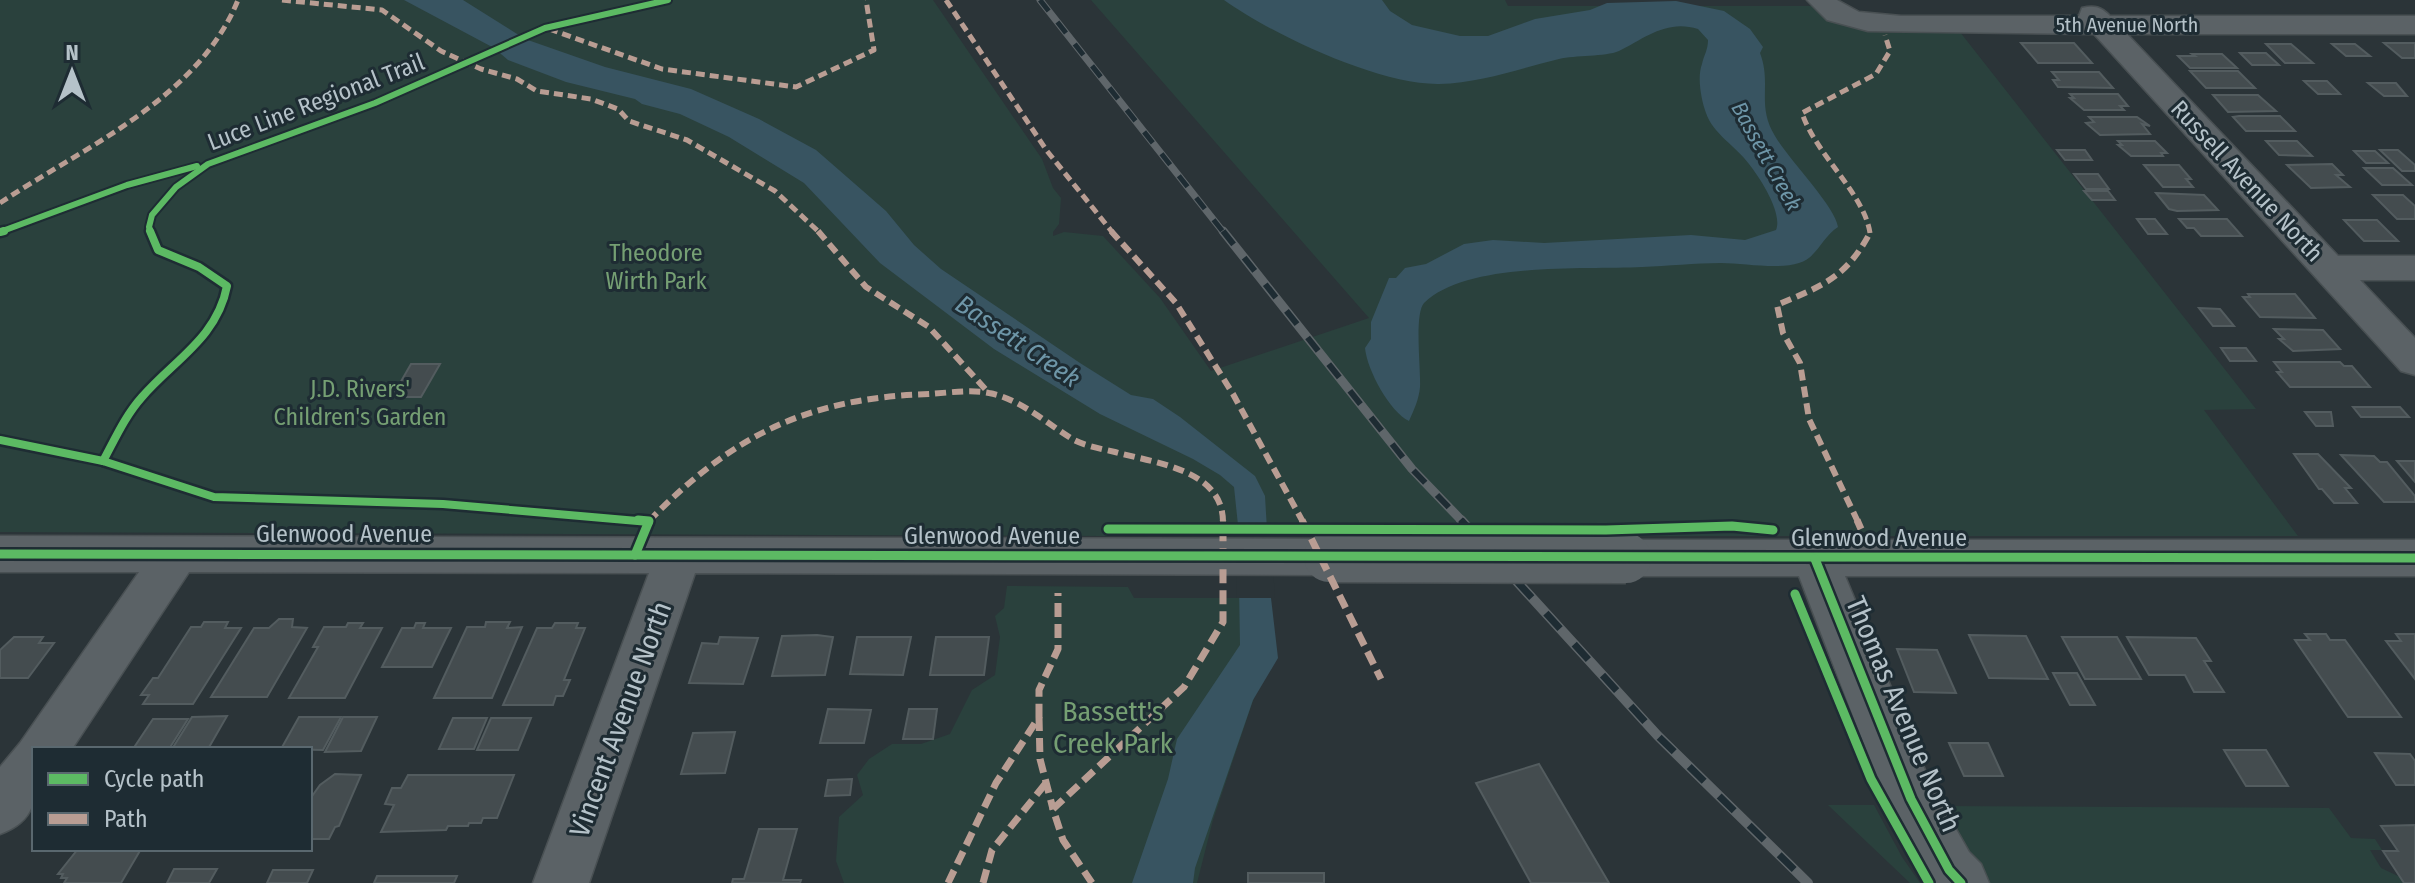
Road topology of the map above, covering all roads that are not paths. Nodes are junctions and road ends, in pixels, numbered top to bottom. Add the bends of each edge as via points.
1 (1831, 8) edge
2 (2090, 12) edge
3 (2415, 25) edge
4 (2329, 268) junction
5 (2415, 268) edge
6 (2415, 362) edge
7 (0, 554) edge
8 (177, 554) junction
9 (679, 555) junction
10 (2415, 558) edge
11 (1815, 559) junction
12 (44, 747) edge
13 (32, 764) edge
14 (0, 810) edge
15 (561, 883) edge
16 (1961, 883) edge

1 - 2 street, 5th Avenue North via 1866,23 1901,25
2 - 3 street, 5th Avenue North
2 - 4 street, Russell Avenue North
4 - 5 street
4 - 6 street, Russell Avenue North
7 - 8 street, Glenwood Avenue
8 - 9 street, Glenwood Avenue
8 - 12 street
9 - 11 street, Glenwood Avenue, bridge
9 - 15 street, Vincent Avenue North
10 - 11 street, Glenwood Avenue
11 - 16 street, Thomas Avenue North via 1911,799
13 - 14 street

